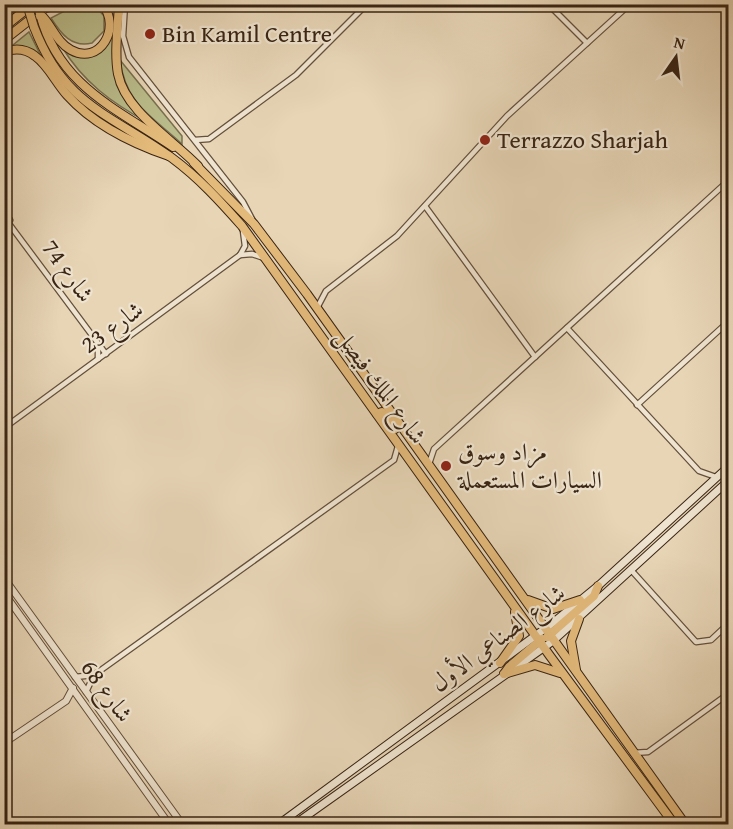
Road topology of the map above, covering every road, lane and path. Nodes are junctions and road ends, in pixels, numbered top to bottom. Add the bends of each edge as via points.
1 (9, 4) edge
2 (14, 4) edge
3 (27, 4) edge
4 (62, 4) edge
5 (102, 4) edge
6 (119, 4) edge
7 (125, 4) edge
8 (367, 4) edge
9 (548, 4) edge
10 (630, 4) edge
11 (719, 4) edge
12 (41, 7) edge
13 (4, 12) edge
14 (729, 15) edge
15 (4, 20) edge
16 (4, 27) edge
17 (4, 40) edge
18 (587, 43) junction
19 (4, 52) edge
20 (209, 139) junction
21 (194, 140) junction
22 (206, 154) junction
23 (169, 156) junction
24 (198, 166) junction
25 (729, 181) edge
26 (425, 206) junction
27 (4, 211) edge
28 (4, 217) edge
29 (11, 223) junction
30 (254, 224) junction
31 (242, 226) junction
32 (240, 255) junction
33 (266, 259) junction
34 (326, 291) junction
35 (307, 294) junction
36 (317, 309) junction
37 (729, 322) edge
38 (567, 328) junction
39 (98, 344) junction
40 (112, 349) junction
41 (102, 356) junction
42 (535, 357) junction
43 (637, 405) junction
44 (377, 414) junction
45 (399, 425) junction
46 (4, 428) edge
47 (398, 444) junction
48 (434, 449) junction
49 (416, 450) junction
50 (394, 460) junction
51 (412, 463) junction
52 (429, 467) junction
53 (729, 467) edge
54 (699, 471) junction
55 (717, 477) junction
56 (729, 481) edge
57 (703, 483) junction
58 (632, 571) junction
59 (4, 578) edge
60 (598, 586) junction
61 (4, 593) edge
62 (525, 599) junction
63 (510, 600) junction
64 (580, 600) junction
65 (579, 619) junction
66 (729, 624) edge
67 (549, 634) junction
68 (539, 642) junction
69 (500, 663) junction
70 (504, 674) junction
71 (577, 674) junction
72 (94, 675) junction
73 (563, 675) junction
74 (75, 677) junction
75 (73, 688) junction
76 (86, 692) junction
77 (729, 694) edge
78 (81, 700) junction
79 (66, 701) junction
80 (4, 743) edge
81 (648, 752) junction
82 (633, 753) junction
83 (644, 768) junction
84 (673, 824) edge
85 (169, 825) edge
86 (182, 825) edge
87 (279, 825) edge
88 (295, 825) edge
89 (685, 825) edge

1 - 13 street
2 - 15 highway
3 - 23 main road, شارع الملك فيصل, bridge via 50,61 76,93 107,119
4 - 12 highway
5 - 12 highway via 110,18 110,34 104,44 90,52 66,47
6 - 24 highway via 117,66 124,92 139,113
7 - 21 street via 123,36 129,57
8 - 20 street via 296,75
9 - 18 street
10 - 18 street
11 - 14 street
12 - 16 highway
12 - 17 highway
12 - 24 main road, شارع الملك فيصل via 47,36 61,61 90,93
18 - 26 street via 507,116
19 - 23 highway via 17,49 33,54 91,117 118,135
20 - 21 street
20 - 22 street
21 - 22 street
22 - 30 street via 243,202
23 - 31 main road, شارع الملك فيصل via 210,190
24 - 30 main road, شارع الملك فيصل
25 - 38 street
26 - 34 street via 391,242
26 - 42 street
27 - 29 street, شارع 74
28 - 29 street, شارع 74
29 - 39 street, شارع 74
30 - 35 main road, شارع الملك فيصل
31 - 32 street via 244,246
31 - 33 main road, شارع الملك فيصل
32 - 33 street
32 - 40 street, شارع 23
33 - 44 main road, شارع الملك فيصل
34 - 35 street
34 - 36 street
35 - 36 main road, شارع الملك فيصل
36 - 45 main road, شارع الملك فيصل
37 - 43 street
38 - 42 street
38 - 43 street
39 - 40 street
39 - 41 street
39 - 41 street, شارع 74
40 - 41 street, شارع 23
41 - 46 street, شارع 23
42 - 48 street
43 - 54 street
44 - 45 main road via 381,411 395,429
44 - 47 main road, شارع الملك فيصل
45 - 49 main road, شارع الملك فيصل
47 - 50 street
47 - 51 main road, شارع الملك فيصل
48 - 49 street
48 - 52 street
49 - 52 main road, شارع الملك فيصل
50 - 51 street
50 - 72 street
51 - 63 main road, شارع الملك فيصل
52 - 62 main road, شارع الملك فيصل
53 - 55 main road, شارع الصناعي الأول
54 - 55 street
54 - 57 street
55 - 57 main road, شارع الصناعي الأول
56 - 58 main road, شارع الصناعي الأول
57 - 60 main road, شارع الصناعي الأول
58 - 65 main road, شارع الصناعي الأول
58 - 66 street via 696,642 711,640
59 - 74 street, شارع 68
60 - 64 main road, شارع الصناعي الأول
60 - 67 main road via 594,596
61 - 75 street, شارع 68
62 - 64 main road via 553,609
62 - 67 main road, شارع الملك فيصل
63 - 68 main road, شارع الملك فيصل
63 - 69 main road via 519,636
64 - 67 main road, شارع الصناعي الأول
65 - 67 main road, شارع الصناعي الأول
65 - 71 main road via 571,641
67 - 68 main road
67 - 68 main road, شارع الصناعي الأول
67 - 71 main road, شارع الملك فيصل
68 - 69 main road, شارع الصناعي الأول
68 - 70 main road
68 - 73 main road, شارع الملك فيصل
69 - 87 main road, شارع الصناعي الأول
70 - 73 main road via 535,665
70 - 88 main road, شارع الصناعي الأول
71 - 82 main road, شارع الملك فيصل
72 - 74 street
72 - 76 street
73 - 84 main road, شارع الملك فيصل
74 - 76 street, شارع 68
75 - 78 street, شارع 68
75 - 79 street
76 - 86 street, شارع 68
77 - 81 street
78 - 79 street
78 - 85 street, شارع 68
79 - 80 street
81 - 82 street
81 - 83 street
82 - 83 main road, شارع الملك فيصل
83 - 89 main road, شارع الملك فيصل

